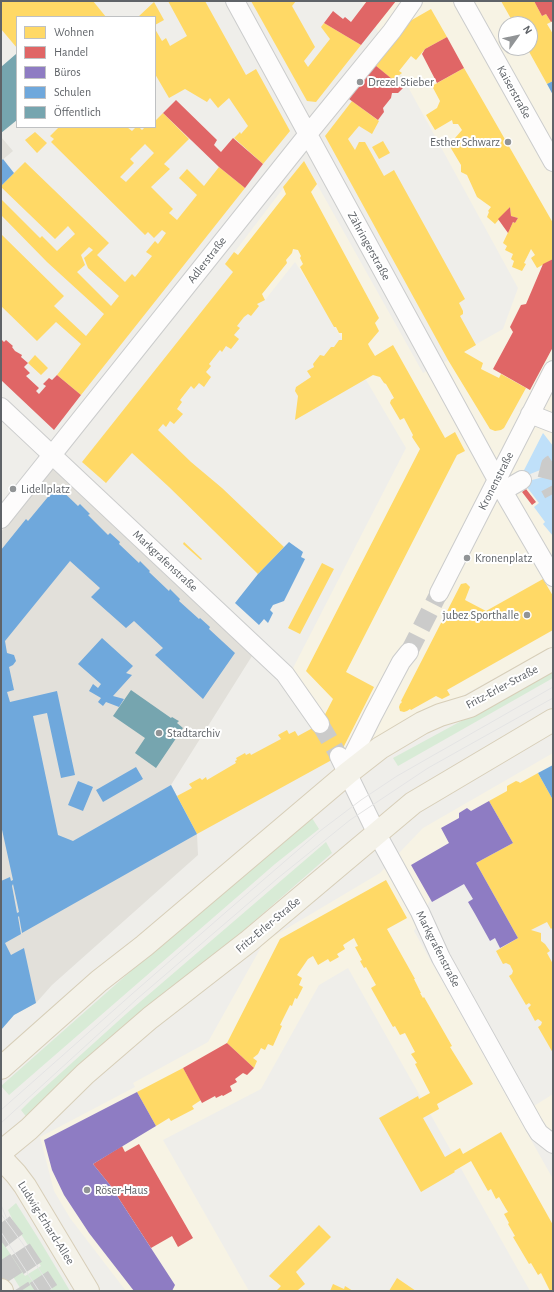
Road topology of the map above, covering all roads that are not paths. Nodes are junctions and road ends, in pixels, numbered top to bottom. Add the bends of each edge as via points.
1 (235, 1) edge
2 (413, 1) edge
3 (463, 1) edge
4 (308, 134) junction
5 (553, 162) edge
6 (553, 370) edge
7 (1, 407) edge
8 (530, 414) junction
9 (553, 422) edge
10 (53, 456) junction
11 (522, 480) dead end
12 (500, 485) junction
13 (1, 519) edge
14 (553, 577) edge
15 (439, 593) tunnel mouth
16 (409, 652) tunnel mouth
17 (553, 659) edge
18 (553, 720) edge
19 (320, 724) tunnel mouth
20 (344, 764) junction
21 (377, 834) junction
22 (1, 1068) edge
23 (549, 1140) edge
24 (1, 1152) edge
25 (1, 1158) edge
26 (88, 1291) edge

1 - 4 street, Zähringerstraße
2 - 4 street, Adlerstraße via 392,31
3 - 5 street, Kaiserstraße
4 - 10 street, Adlerstraße
4 - 12 street, Zähringerstraße
6 - 8 street, Kronenstraße
7 - 10 street, Markgrafenstraße
8 - 9 street
8 - 12 street, Kronenstraße
10 - 13 street, Adlerstraße
10 - 19 street, Markgrafenstraße via 285,674
11 - 12 street
12 - 14 street, Zähringerstraße
12 - 15 street, Kronenstraße
16 - 20 street via 401,662 354,753
17 - 20 main road, Fritz-Erler-Straße via 470,706 422,723 380,748
18 - 21 main road, Fritz-Erler-Straße via 413,803
20 - 21 street, Markgrafenstraße
20 - 22 main road, Fritz-Erler-Straße via 144,946 99,981
21 - 23 street, Markgrafenstraße via 420,912 441,958 512,1086 534,1125
21 - 24 main road, Fritz-Erler-Straße via 249,941 139,1027
25 - 26 main road, Ludwig-Erhard-Allee via 25,1186

